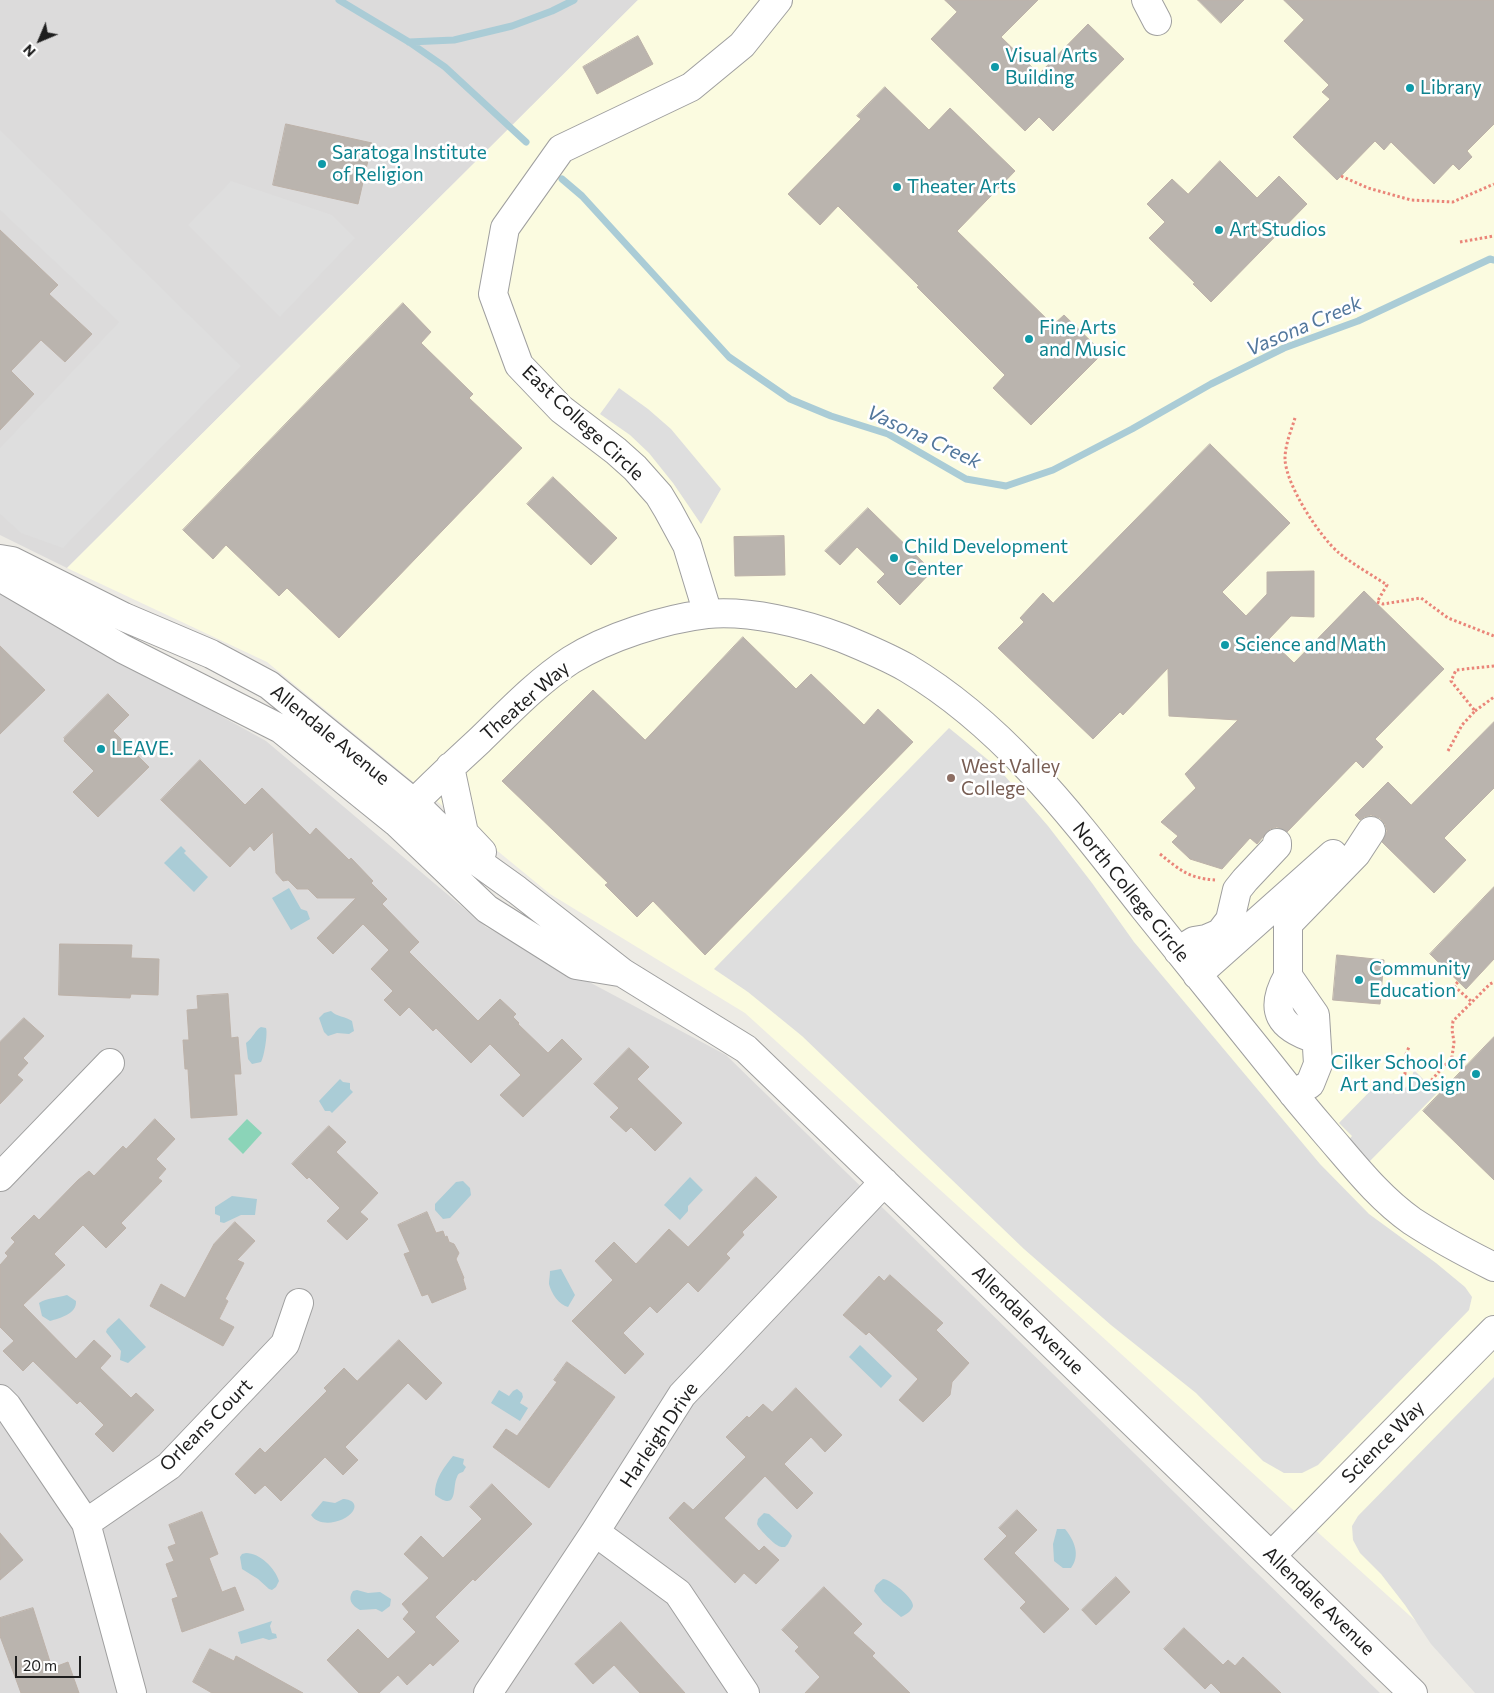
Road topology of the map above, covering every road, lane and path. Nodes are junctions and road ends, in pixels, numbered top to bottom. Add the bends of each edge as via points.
1 (778, 0) edge
2 (1342, 176) dead end
3 (1494, 184) edge
4 (1494, 236) edge
5 (1460, 242) dead end
6 (1295, 418) dead end
7 (0, 559) edge
8 (0, 574) edge
9 (708, 614) junction
10 (1494, 636) edge
11 (1494, 666) edge
12 (1494, 697) edge
13 (1475, 711) junction
14 (1448, 751) dead end
15 (450, 767) junction
16 (405, 812) junction
17 (1276, 843) dead end
18 (1160, 854) dead end
19 (1241, 885) junction
20 (516, 890) junction
21 (1178, 951) junction
22 (623, 972) junction
23 (1197, 975) junction
24 (1458, 982) dead end
25 (1494, 982) edge
26 (1454, 986) junction
27 (1449, 991) dead end
28 (1472, 1002) junction
29 (1408, 1047) dead end
30 (110, 1064) dead end
31 (1428, 1084) dead end
32 (1392, 1090) dead end
33 (1293, 1094) junction
34 (0, 1177) edge
35 (884, 1182) junction
36 (1494, 1266) edge
37 (299, 1303) dead end
38 (1494, 1330) edge
39 (0, 1399) edge
40 (86, 1523) junction
41 (595, 1532) junction
42 (1272, 1555) junction
43 (132, 1693) edge
44 (488, 1693) edge
45 (746, 1693) edge
46 (1413, 1693) edge

1 - 9 street, East College Circle via 742,45 691,87 561,149 505,228 493,294 519,365 561,409 616,451 658,495 687,545
2 - 3 path via 1368,188 1411,200 1453,202
4 - 5 path
6 - 10 path via 1285,460 1292,484 1320,534 1339,553 1387,585 1377,602 1383,604 1421,598 1448,618
7 - 16 street, Allendale Avenue via 12,561 124,617 211,654 269,685
8 - 16 street, Allendale Avenue via 5,580 123,649 281,729
9 - 15 street, Theater Way via 628,633 593,648 554,672
9 - 21 street, North College Circle via 788,621 818,629 875,652 932,684 974,716 1026,764
11 - 13 path via 1456,670 1451,681
12 - 13 path
13 - 14 path via 1462,724
15 - 16 street, Theater Way
15 - 20 street via 464,833
16 - 20 street, Allendale Avenue
16 - 22 street, Allendale Avenue via 487,909 576,965
17 - 19 street via 1277,846
18 - 19 path via 1183,872 1199,879 1226,880
19 - 21 street via 1230,920 1220,933 1194,941
20 - 22 street, Allendale Avenue
21 - 23 street, North College Circle
22 - 35 street, Allendale Avenue via 746,1049
23 - 33 street, North College Circle
23 - 33 street via 1340,847 1371,831 1356,854 1288,924 1288,976 1315,1015 1318,1064 1310,1084
24 - 26 path
25 - 28 path
26 - 27 path
26 - 28 path
28 - 31 path via 1453,1022 1452,1057
29 - 32 path via 1405,1074
30 - 34 street
33 - 36 street, North College Circle via 1381,1195 1411,1220
35 - 41 street, Harleigh Drive via 682,1395
35 - 42 street, Allendale Avenue
37 - 40 street, Orleans Court via 284,1344 169,1466
38 - 42 street, Science Way
39 - 40 street
40 - 43 street
41 - 44 street, Harleigh Drive
41 - 45 street via 678,1593
42 - 46 street, Allendale Avenue

